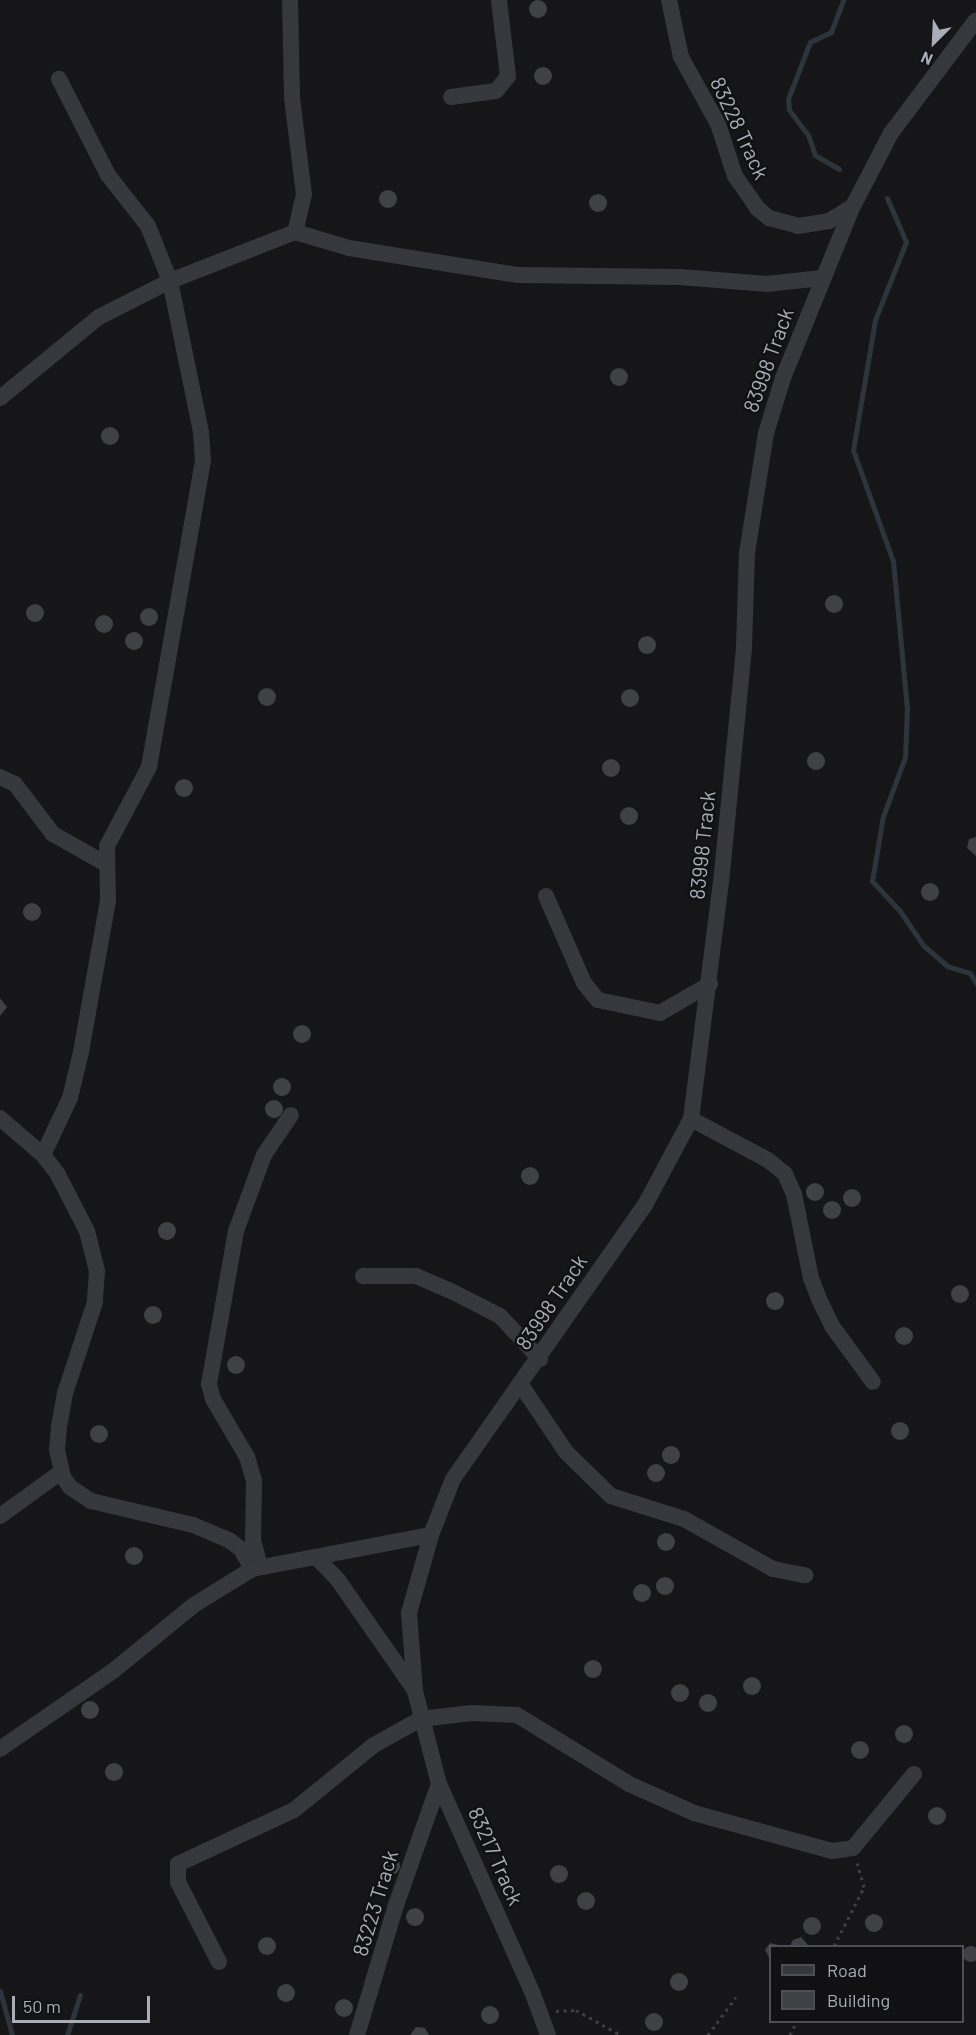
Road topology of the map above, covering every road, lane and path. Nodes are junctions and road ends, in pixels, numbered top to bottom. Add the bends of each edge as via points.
1 (290, 0) edge
2 (499, 0) edge
3 (669, 0) edge
4 (976, 20) edge
5 (59, 79) dead end
6 (452, 97) dead end
7 (853, 206) junction
8 (295, 232) junction
9 (822, 278) junction
10 (170, 280) junction
11 (0, 398) edge
12 (0, 777) edge
13 (106, 864) junction
14 (546, 896) dead end
15 (710, 984) junction
16 (291, 1115) dead end
17 (691, 1119) junction
18 (2, 1123) edge
19 (43, 1155) junction
20 (363, 1275) dead end
21 (540, 1359) junction
22 (873, 1382) dead end
23 (521, 1385) junction
24 (61, 1472) junction
25 (0, 1516) edge
26 (431, 1535) junction
27 (316, 1557) junction
28 (256, 1568) junction
29 (805, 1575) dead end
30 (415, 1691) junction
31 (421, 1719) junction
32 (0, 1749) edge
33 (914, 1774) dead end
34 (440, 1784) junction
35 (853, 1848) junction
36 (835, 1945) edge
37 (219, 1962) dead end
38 (736, 1997) dead end
39 (539, 2011) junction
40 (357, 2035) edge
41 (548, 2035) edge
42 (621, 2035) edge
43 (708, 2035) edge

1 - 8 street via 292,98 304,194
2 - 6 street via 508,76 496,91
3 - 7 street, 83228 Track via 685,67 718,124 735,176 757,208 769,218 798,226 829,221
4 - 7 street, 83998 Track via 891,133
5 - 10 street via 108,175 148,226
7 - 9 street, 83998 Track
8 - 9 street via 349,248 518,275 680,277 767,284
8 - 10 street
9 - 15 street, 83998 Track via 783,378 756,480 747,552 744,647
10 - 11 street via 99,317
10 - 13 street via 201,432 203,461 149,767 107,846
12 - 13 street via 15,784 53,834
13 - 19 street via 108,901 79,1062 65,1112
14 - 15 street via 584,983 598,1000 660,1013
15 - 17 street, 83998 Track
16 - 28 street via 264,1155 236,1231 209,1384 213,1399 247,1457 254,1481
17 - 21 street, 83998 Track via 645,1205
17 - 22 street via 768,1160 785,1174 794,1194 819,1299 832,1326
18 - 19 street
19 - 24 street via 72,1198 87,1231 97,1271 95,1302 65,1393 57,1450
20 - 21 street via 416,1276 453,1292 500,1316
21 - 23 street, 83998 Track
23 - 26 street, 83998 Track via 476,1442 453,1479
23 - 29 street via 566,1452 611,1496 684,1519 773,1569
24 - 25 street
24 - 28 street via 70,1487 91,1501 193,1525 229,1540
26 - 27 street
26 - 30 street, 83217 Track via 410,1613
27 - 28 street
27 - 30 street, 83217 Track via 338,1580
28 - 32 street via 194,1605 113,1671
30 - 31 street, 83217 Track
31 - 34 street, 83217 Track
31 - 35 street via 472,1713 517,1715 606,1771 694,1814 832,1851
31 - 37 street via 374,1745 294,1810 178,1864 178,1882
33 - 35 street
34 - 39 street, 83217 Track
34 - 40 street, 83223 Track
35 - 36 path via 864,1887
38 - 43 path
39 - 41 street, 83217 Track
39 - 42 path via 576,2010

